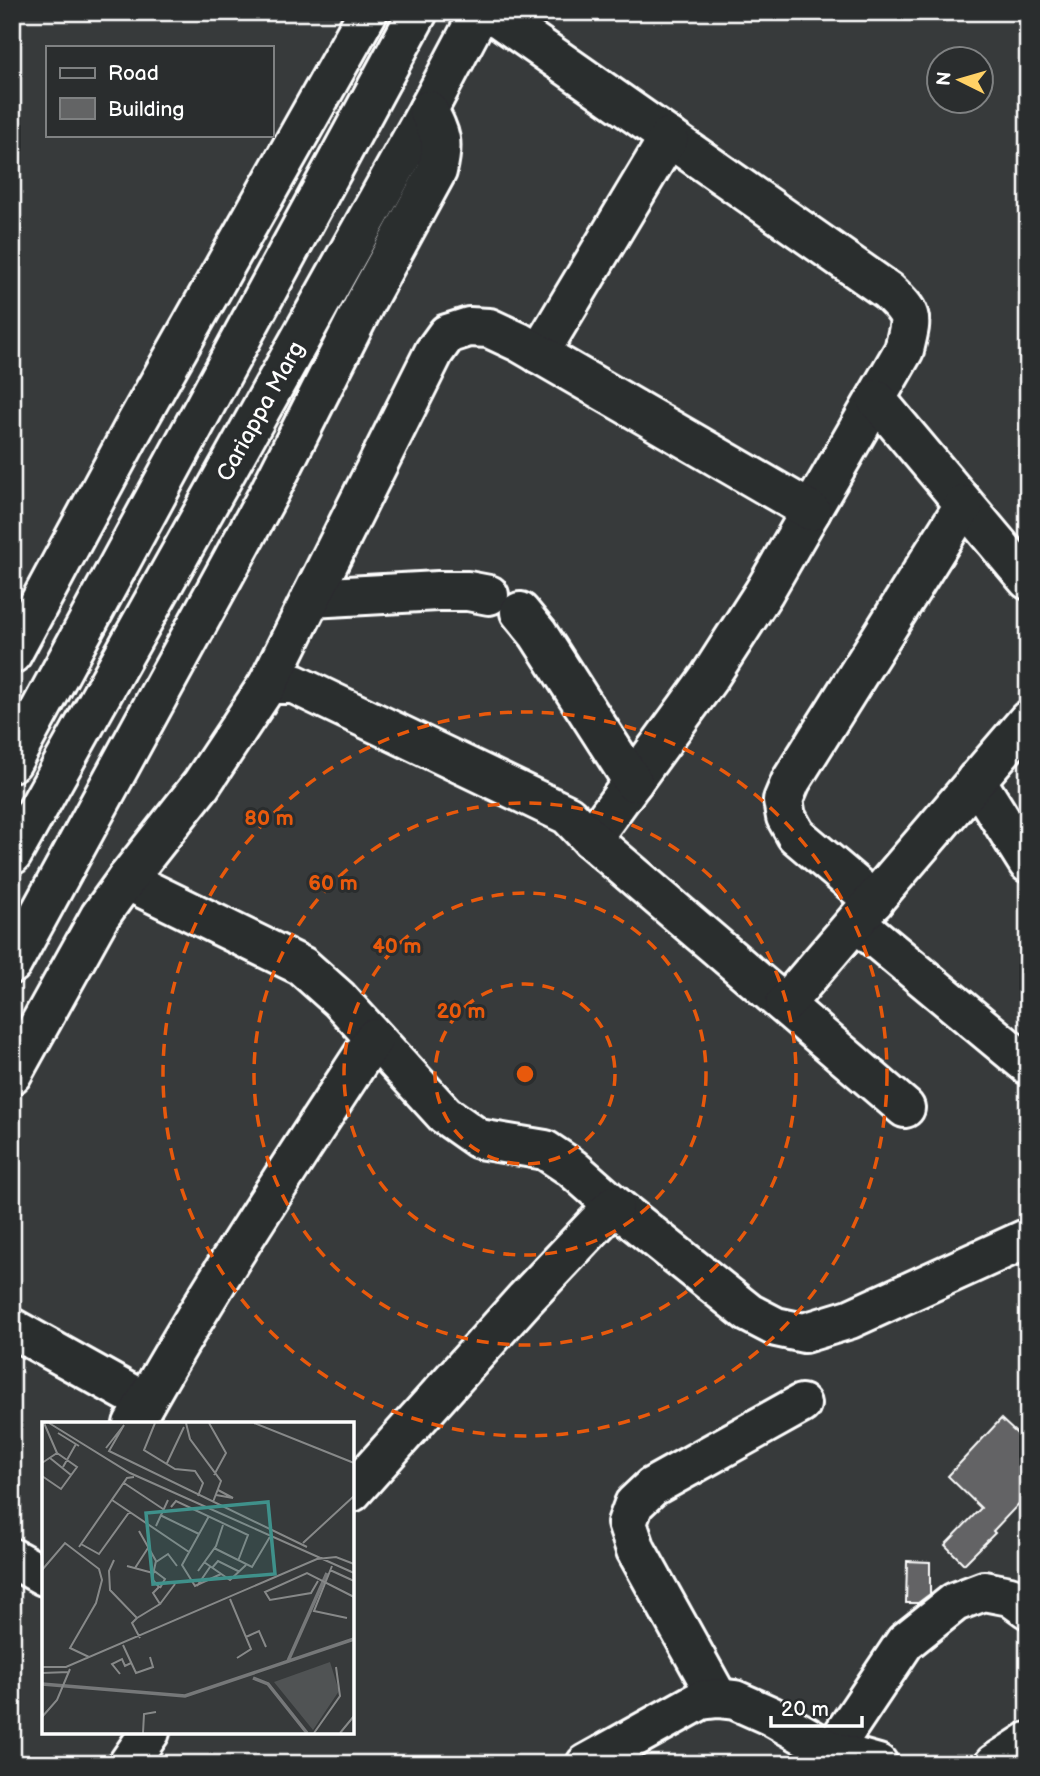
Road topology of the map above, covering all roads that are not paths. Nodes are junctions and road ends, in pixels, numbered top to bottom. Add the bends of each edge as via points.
1 (368, 12) edge
2 (418, 12) edge
3 (480, 12) edge
4 (491, 12) edge
5 (428, 110) junction
6 (669, 137) junction
7 (539, 354) junction
8 (876, 399) junction
9 (964, 505) junction
10 (811, 511) junction
11 (1028, 580) edge
12 (311, 598) junction
13 (12, 654) edge
14 (268, 684) junction
15 (1028, 720) edge
16 (12, 762) edge
17 (976, 780) junction
18 (632, 782) junction
19 (591, 839) junction
20 (12, 855) edge
21 (1028, 863) edge
22 (126, 880) junction
23 (865, 911) junction
24 (12, 964) edge
25 (785, 1004) junction
26 (374, 1038) junction
27 (1028, 1065) edge
28 (12, 1074) edge
29 (905, 1108) dead end
30 (614, 1205) junction
31 (1028, 1238) edge
32 (12, 1328) edge
33 (801, 1404) dead end
34 (139, 1413) edge
35 (354, 1490) edge
36 (12, 1558) edge
37 (42, 1575) edge
38 (1028, 1609) edge
39 (718, 1698) junction
40 (149, 1734) edge
41 (1028, 1742) edge
42 (832, 1751) junction
43 (875, 1763) edge
44 (128, 1764) edge
45 (586, 1764) edge
46 (994, 1764) edge

1 - 13 main road
2 - 16 main road
3 - 5 main road, Cariappa Marg
4 - 6 main road
5 - 20 main road, Cariappa Marg
5 - 24 main road via 442,149 437,171 270,491
6 - 7 main road
6 - 8 main road via 888,290 905,308 910,322 904,351
7 - 10 main road
7 - 12 main road via 489,328 469,327 447,334
8 - 9 main road
8 - 10 main road
9 - 11 main road
9 - 23 main road via 790,781 783,800 796,835
10 - 18 main road via 710,676
12 - 14 main road
12 - 18 main road via 468,591 505,604 538,634
14 - 19 main road via 284,707 557,833
14 - 22 main road via 201,785
15 - 17 main road
17 - 21 main road
17 - 23 main road
18 - 19 main road
19 - 25 main road
22 - 26 main road via 302,967
22 - 28 main road via 100,916
23 - 25 main road
23 - 27 main road
25 - 29 main road
26 - 30 main road via 445,1115 479,1139 545,1150
26 - 34 main road via 244,1237
30 - 31 main road via 748,1313 776,1327 804,1333 850,1319
30 - 35 main road
32 - 34 main road
33 - 39 main road via 652,1487 634,1504 627,1523 636,1550
36 - 37 main road
38 - 42 main road via 1010,1596 984,1591 956,1602 905,1642
39 - 42 main road via 735,1700 771,1716
39 - 45 main road via 701,1700
40 - 44 main road
41 - 46 main road
42 - 43 main road

